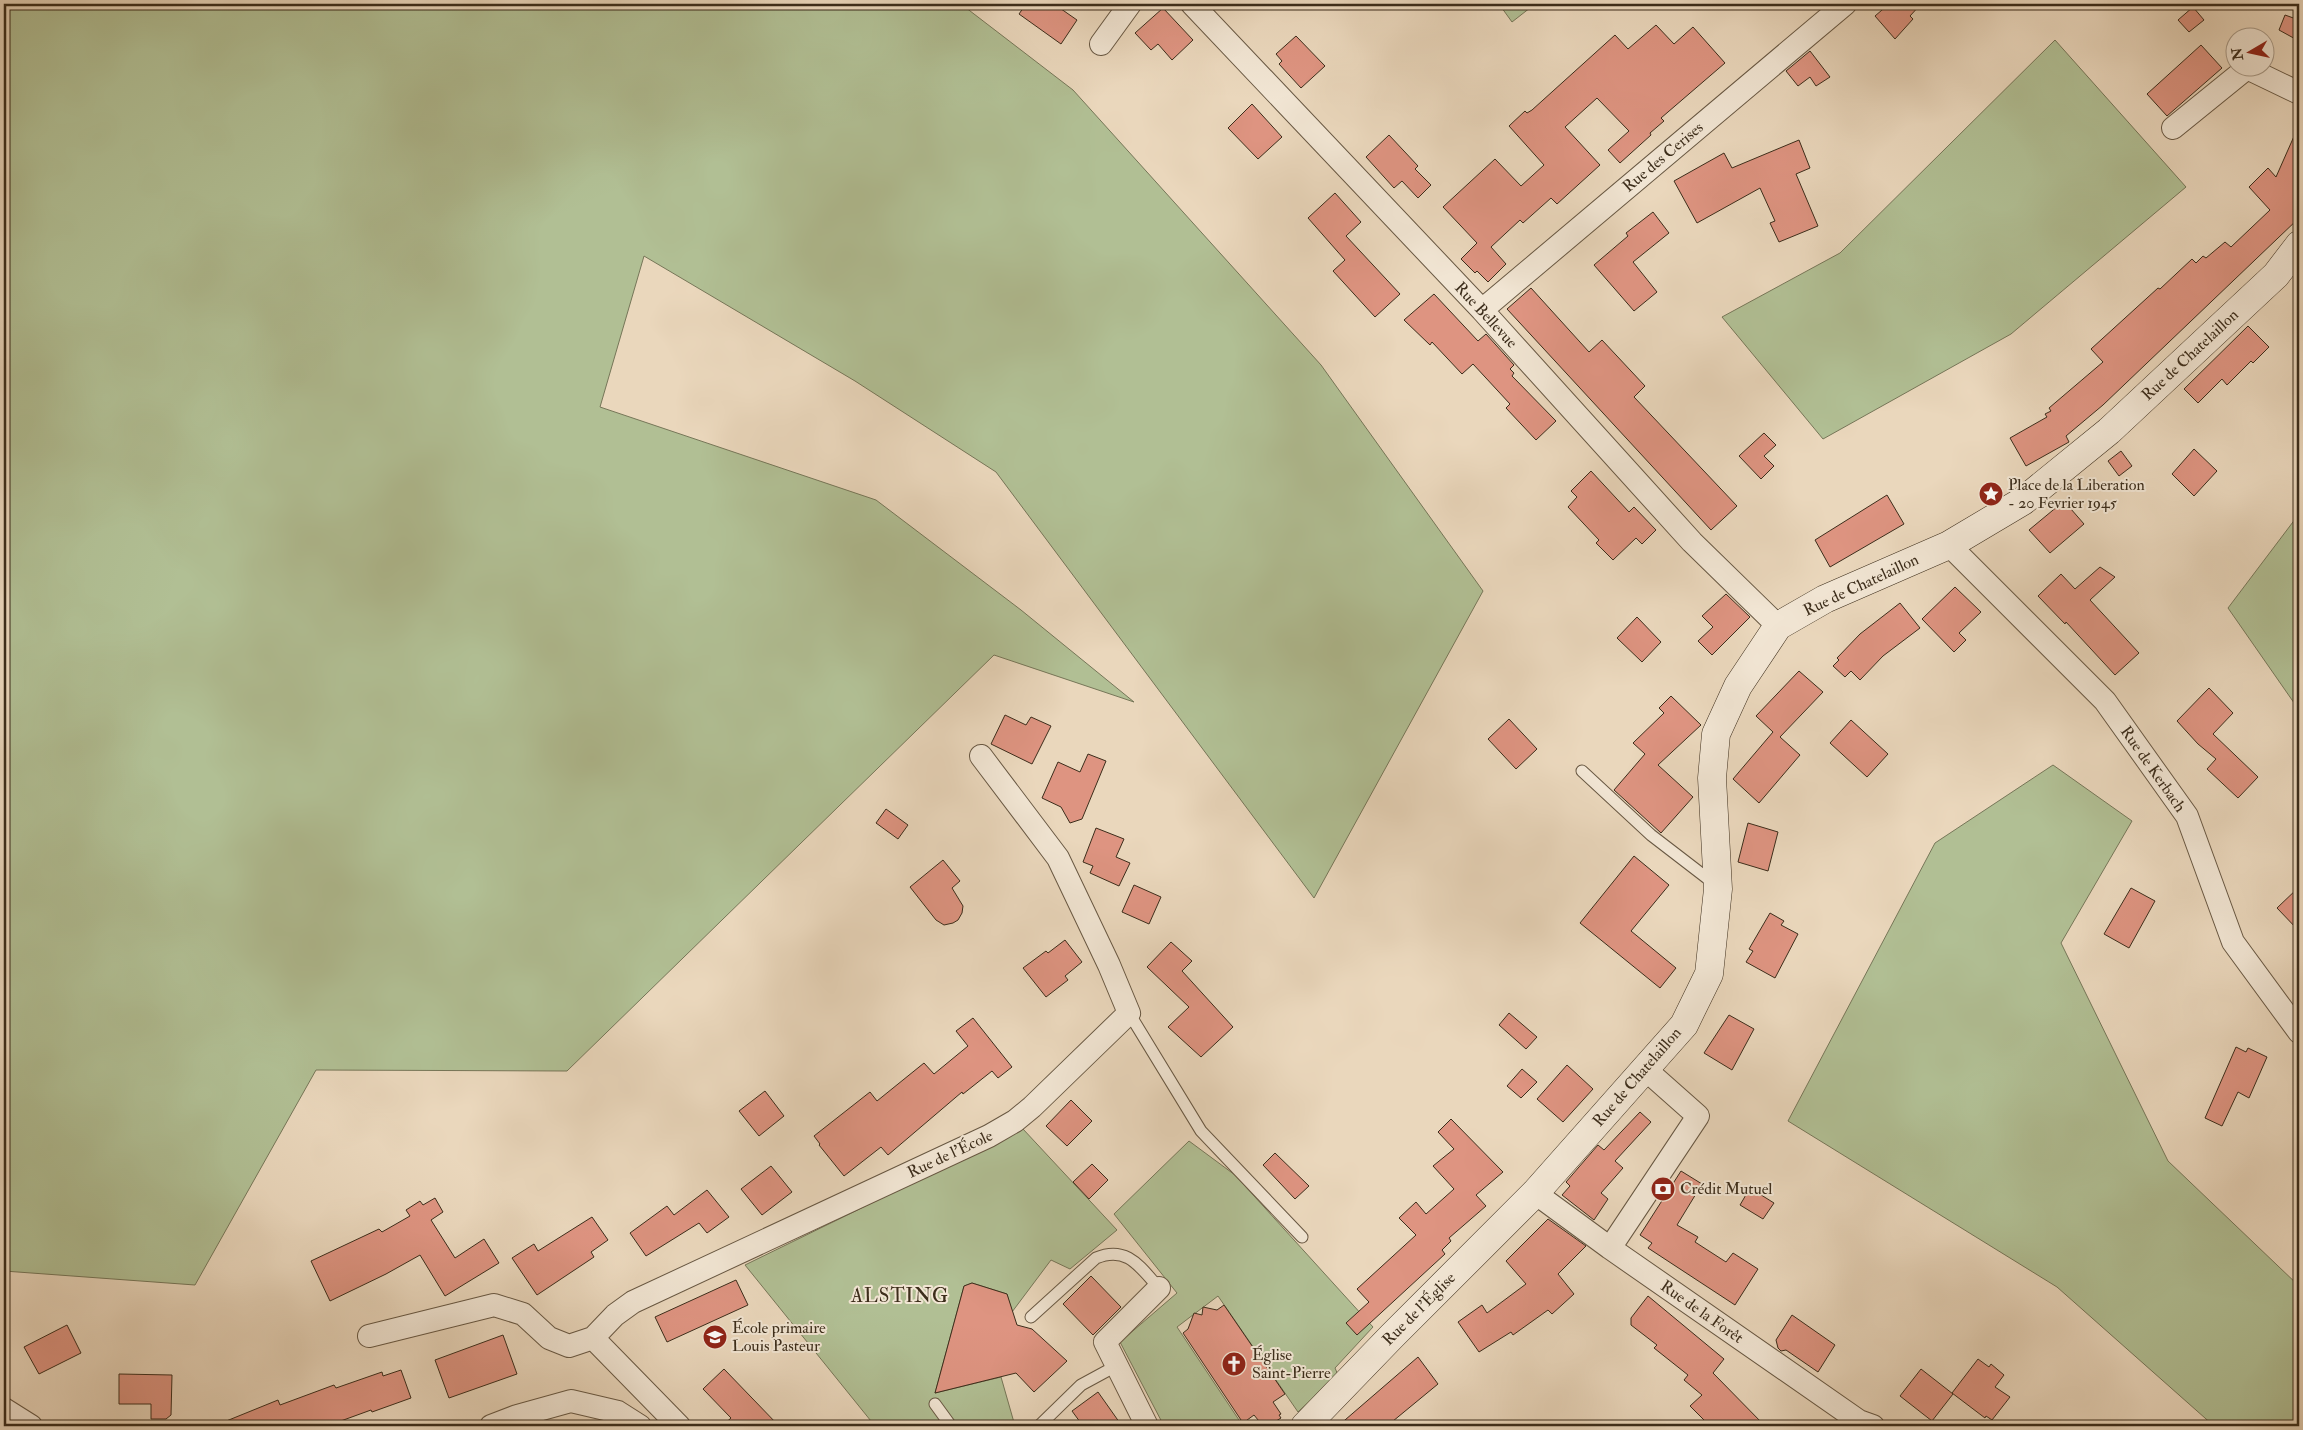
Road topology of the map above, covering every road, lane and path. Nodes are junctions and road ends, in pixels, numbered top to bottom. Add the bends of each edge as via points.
1 (1130, 4) edge
2 (1192, 4) edge
3 (1844, 4) edge
4 (1101, 44) dead end
5 (2299, 93) edge
6 (2173, 128) dead end
7 (2299, 245) edge
8 (1482, 310) junction
9 (1949, 545) junction
10 (1778, 626) junction
11 (981, 756) dead end
12 (1582, 771) dead end
13 (1718, 886) junction
14 (1129, 1013) junction
15 (2299, 1032) edge
16 (1645, 1069) junction
17 (1535, 1193) junction
18 (1302, 1236) dead end
19 (1610, 1248) junction
20 (1159, 1288) joint
21 (1031, 1317) dead end
22 (369, 1336) dead end
23 (593, 1338) junction
24 (1116, 1366) junction
25 (935, 1404) dead end
26 (4, 1409) edge
27 (31, 1426) edge
28 (491, 1426) edge
29 (640, 1426) edge
30 (679, 1426) edge
31 (951, 1426) edge
32 (1038, 1426) edge
33 (1147, 1426) edge
34 (1305, 1426) edge
35 (1873, 1426) edge

1 - 4 street
2 - 8 street, Rue Bellevue
3 - 8 street, Rue des Cerises
5 - 6 street via 2247,68
7 - 9 main road, Rue de Chatelaillon via 2276,275 2109,431 2023,501
8 - 10 street, Rue Bellevue via 1692,542
9 - 10 main road, Rue de Chatelaillon via 1825,599
9 - 15 street, Rue de Kerbach via 2105,701 2187,816 2233,942
10 - 13 main road, Rue de Chatelaillon via 1738,686 1716,734 1712,778
11 - 14 street via 1058,858
12 - 13 lane via 1650,835
13 - 16 main road, Rue de Chatelaillon via 1709,974 1684,1025
14 - 18 lane via 1201,1131
14 - 23 street, Rue de l'École via 1015,1121 633,1302 614,1315
16 - 17 main road, Rue de Chatelaillon
16 - 19 street via 1698,1116
17 - 19 street, Rue de la Forêt
17 - 34 main road, Rue de l'Église
19 - 35 street, Rue de la Forêt via 1858,1421
20 - 21 lane via 1130,1258 1114,1252 1096,1258
20 - 24 street via 1105,1342
22 - 23 street via 494,1305 523,1314 549,1338 570,1346
23 - 30 street
24 - 32 lane via 1082,1385
24 - 33 street
25 - 31 lane
26 - 27 street
28 - 29 street via 572,1401 618,1412

